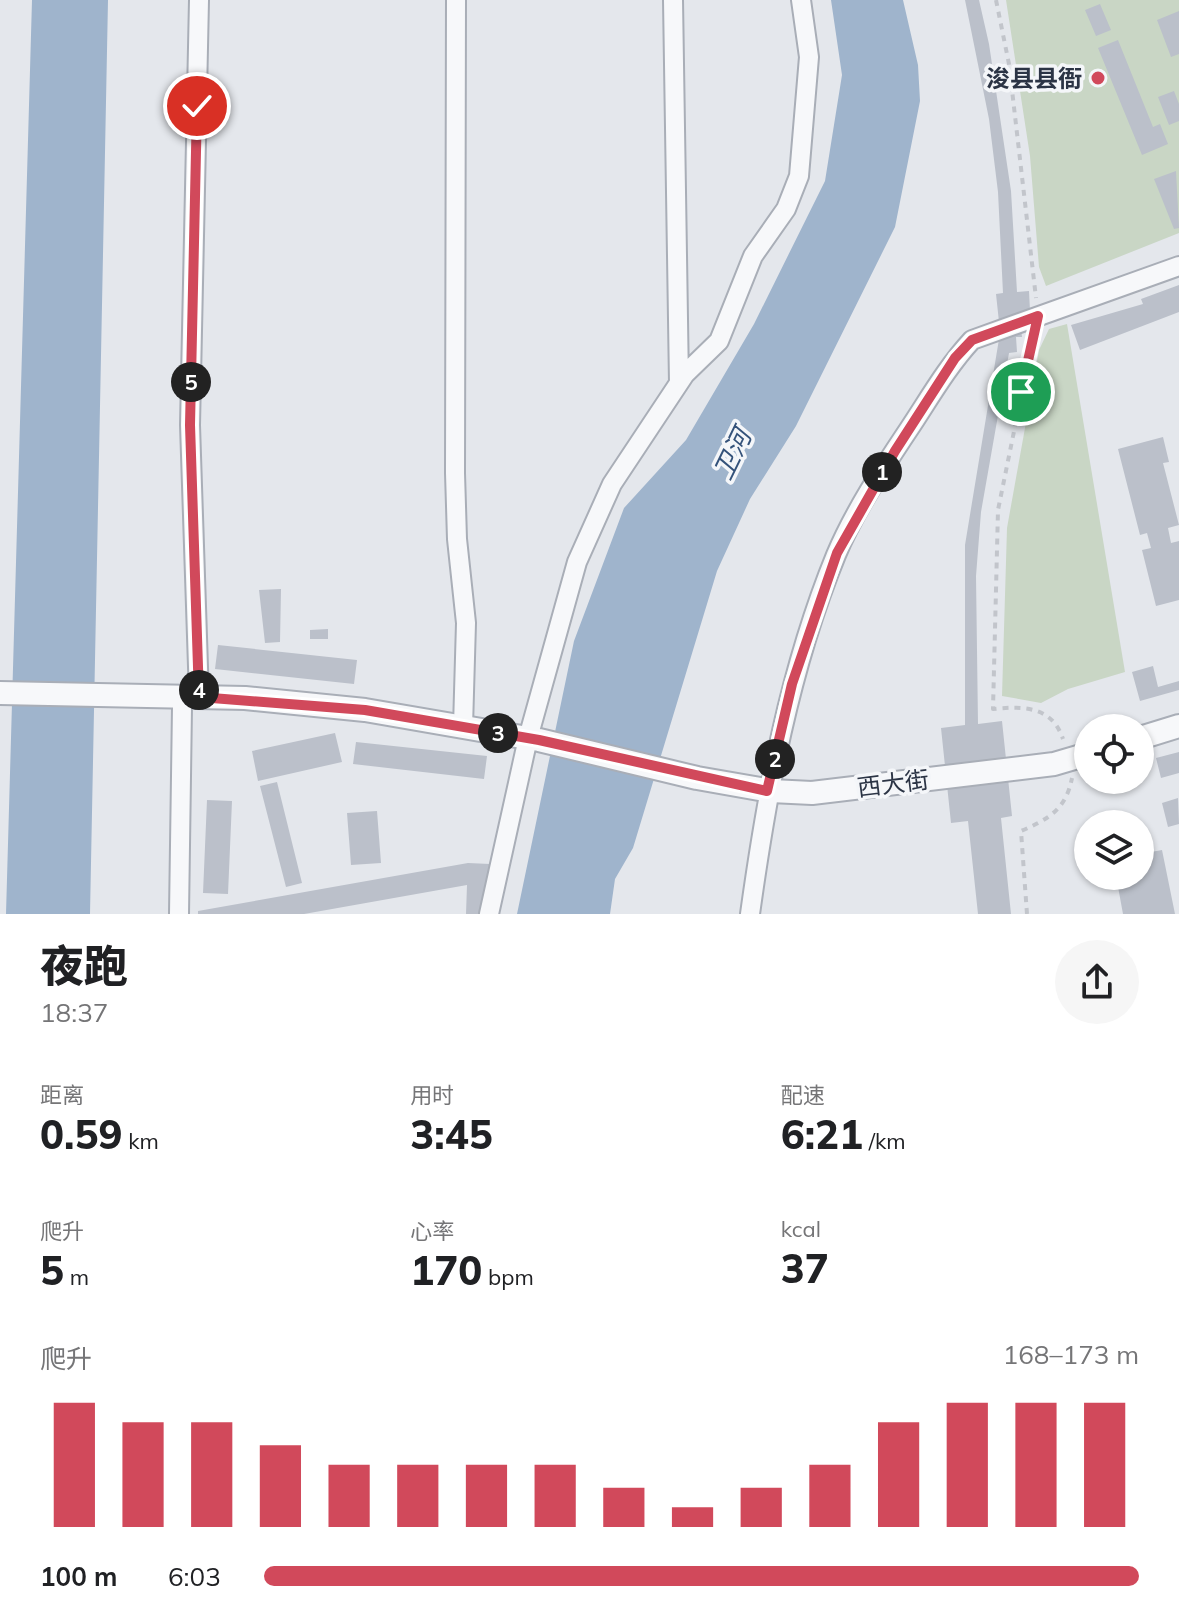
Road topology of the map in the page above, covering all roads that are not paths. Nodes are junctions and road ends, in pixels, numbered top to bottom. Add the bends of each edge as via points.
1 (199, 0) edge
2 (456, 0) edge
3 (673, 0) edge
4 (801, 0) edge
5 (1179, 266) edge
6 (679, 383) junction
7 (0, 693) edge
8 (191, 702) junction
9 (1179, 726) edge
10 (463, 727) junction
11 (1154, 734) edge
12 (533, 739) junction
13 (1074, 757) edge
14 (767, 791) junction
15 (179, 914) edge
16 (489, 914) edge
17 (750, 914) edge

1 - 8 street via 190,425
2 - 10 street via 455,458 466,623
3 - 6 street
4 - 6 street via 809,57 799,176 786,209 753,256 719,341
5 - 14 street via 972,340 955,358 837,553 792,684
6 - 12 street via 612,484 577,562
7 - 8 street, 西大街 via 152,695
8 - 10 street, 西大街 via 365,710
8 - 15 street
9 - 11 street
10 - 12 street, 西大街
12 - 14 street, 西大街
12 - 16 street
13 - 14 street, 西大街 via 812,793
14 - 17 street

